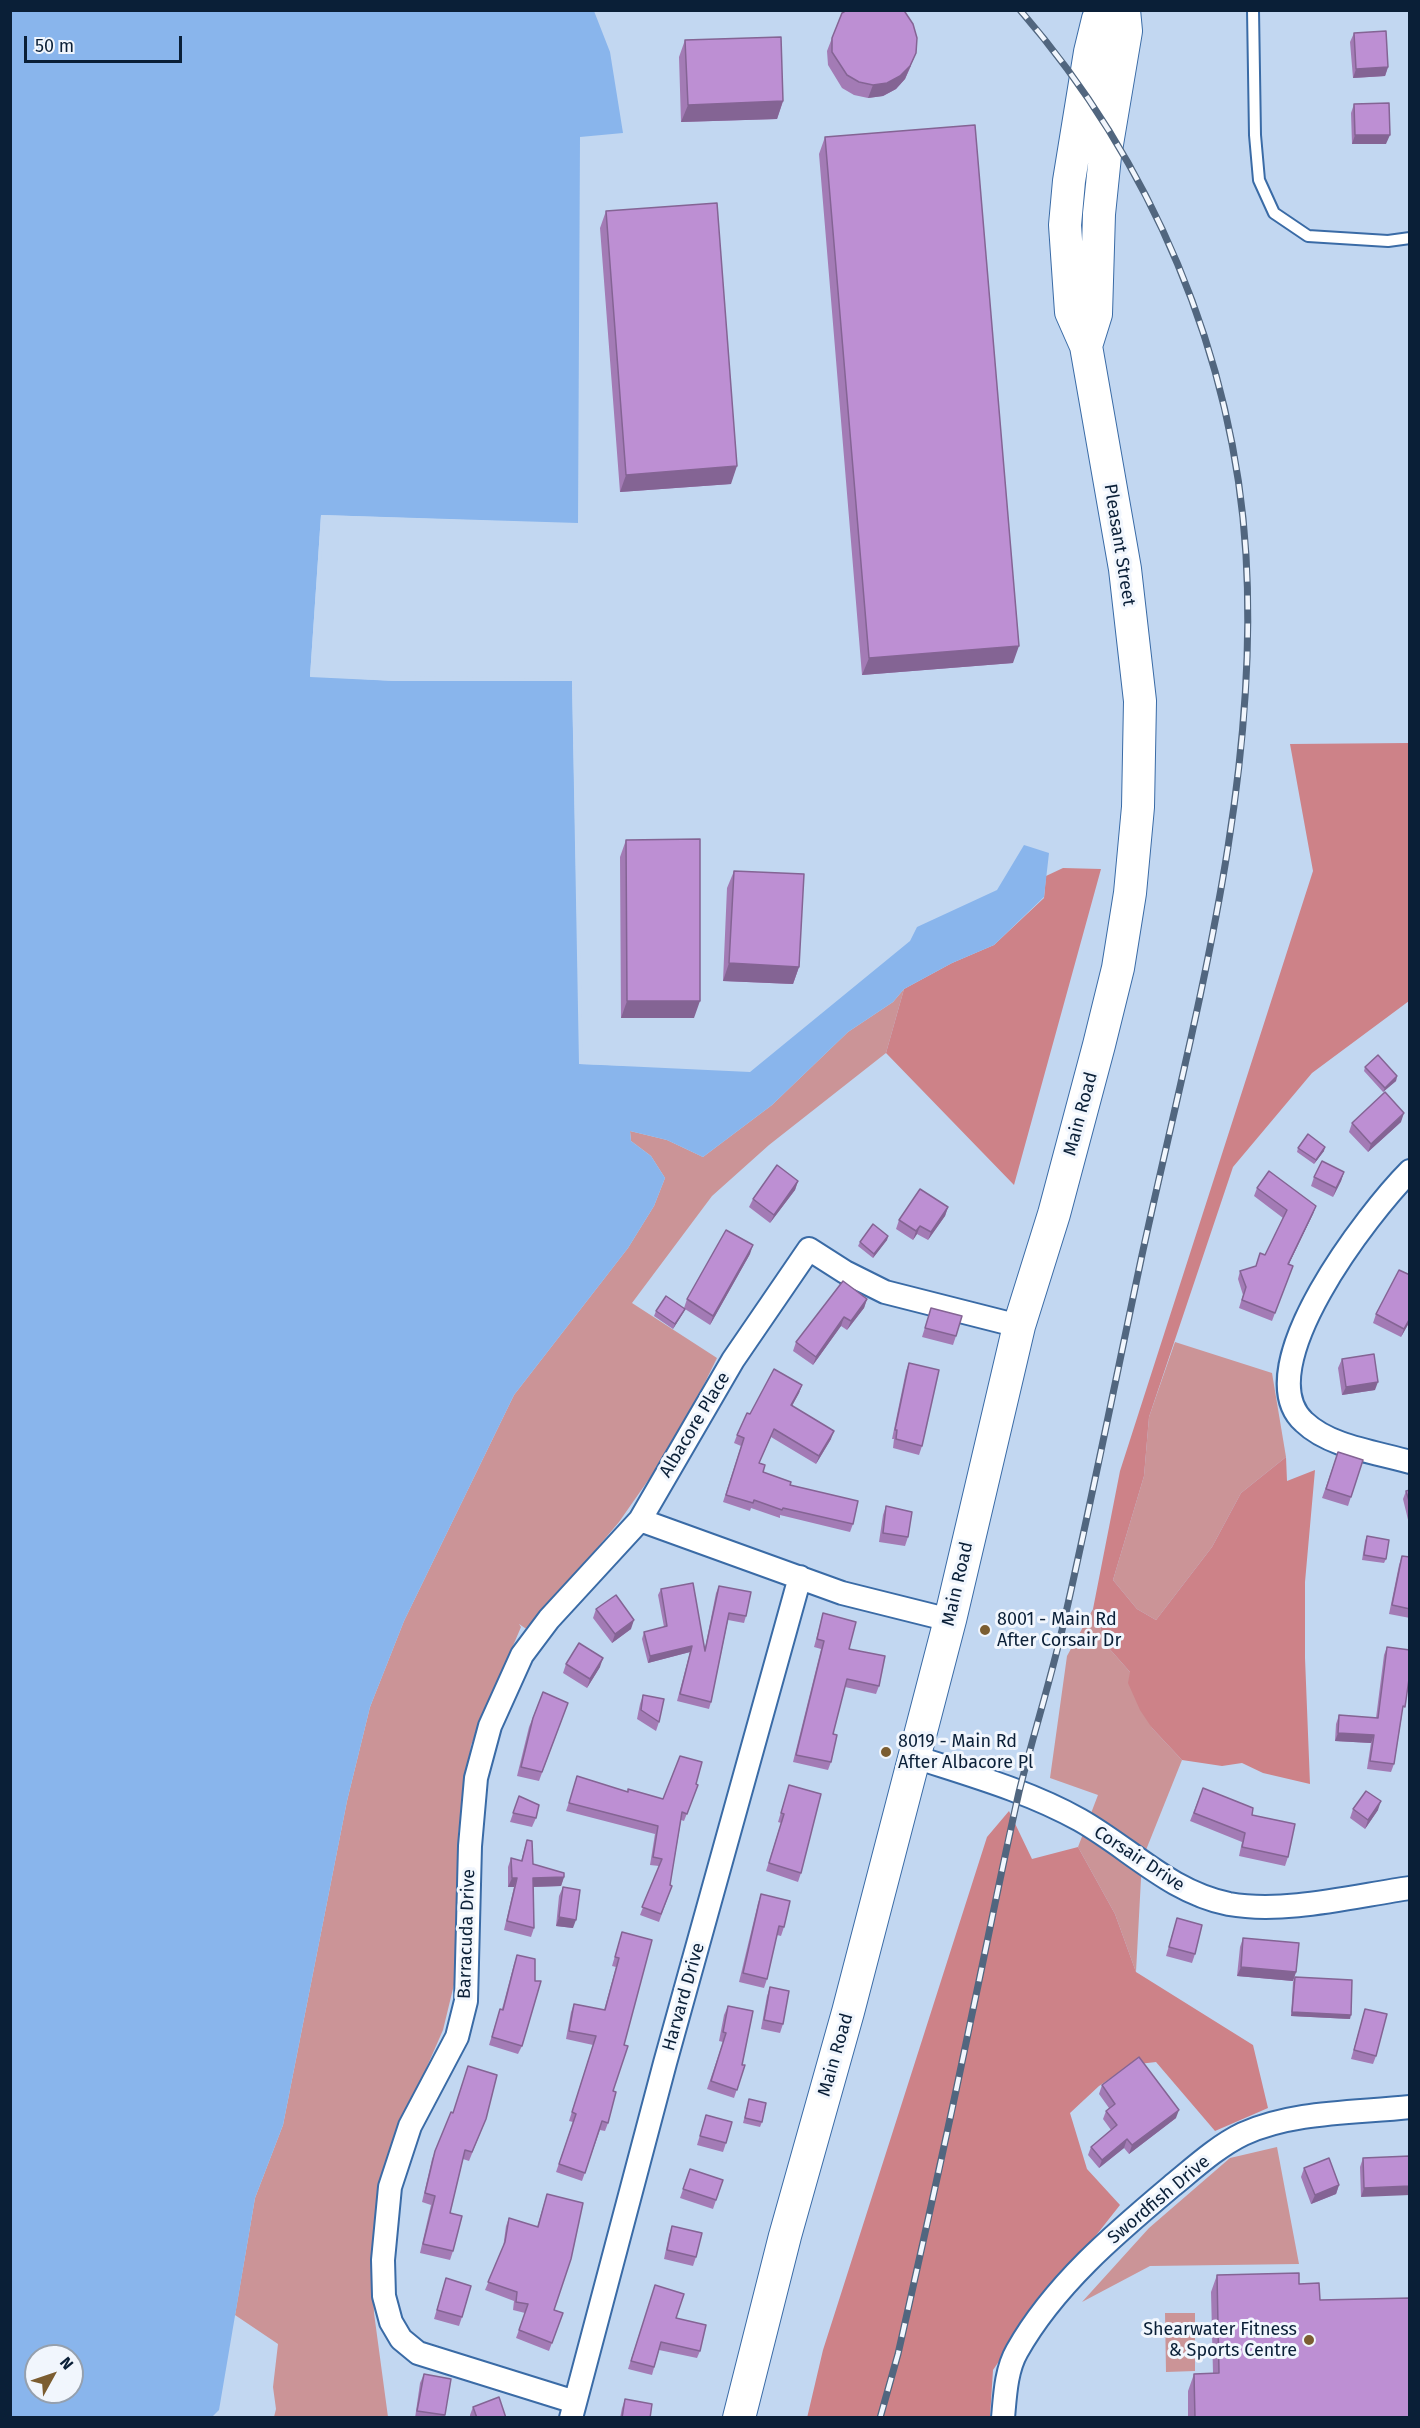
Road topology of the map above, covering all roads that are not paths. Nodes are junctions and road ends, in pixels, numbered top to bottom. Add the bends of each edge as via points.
1 (1105, 10) edge
2 (1124, 10) edge
3 (1253, 10) edge
4 (1410, 238) edge
5 (1086, 346) junction
6 (1140, 745) joint
7 (1410, 1171) edge
8 (1019, 1326) junction
9 (1410, 1462) edge
10 (640, 1520) junction
11 (800, 1577) junction
12 (950, 1620) junction
13 (915, 1758) junction
14 (1410, 1888) edge
15 (1410, 2108) edge
16 (573, 2410) edge
17 (739, 2418) edge
18 (1003, 2418) edge

1 - 5 main road, Pleasant Street via 1098,19 1090,52 1065,225 1071,312
2 - 5 main road, Pleasant Street via 1126,31 1099,214 1096,314
3 - 4 lane via 1259,180 1274,213 1308,236 1388,241
5 - 6 main road, Pleasant Street via 1125,569 1140,701
6 - 8 main road, Main Road via 1130,893 1118,968 1054,1214
7 - 9 street via 1358,1232 1320,1292 1291,1357 1287,1388 1298,1416 1317,1432
8 - 10 street, Albacore Place via 885,1292 809,1249 733,1360
8 - 12 main road, Main Road
10 - 11 street
10 - 16 street, Barracuda Drive via 549,1619 522,1655 490,1726 476,1778 470,1846 466,2001 457,2037 410,2126 390,2187 383,2260 384,2296 391,2322 401,2339 418,2353
11 - 12 street via 842,1593
11 - 16 street, Harvard Drive
12 - 13 main road, Main Road
13 - 14 street, Corsair Drive via 1020,1792 1080,1820 1165,1879 1210,1899 1269,1907
13 - 17 main road, Main Road
15 - 18 street, Swordfish Drive via 1278,2122 1244,2134 1214,2153 1133,2218 1074,2275 1016,2352 1006,2387

